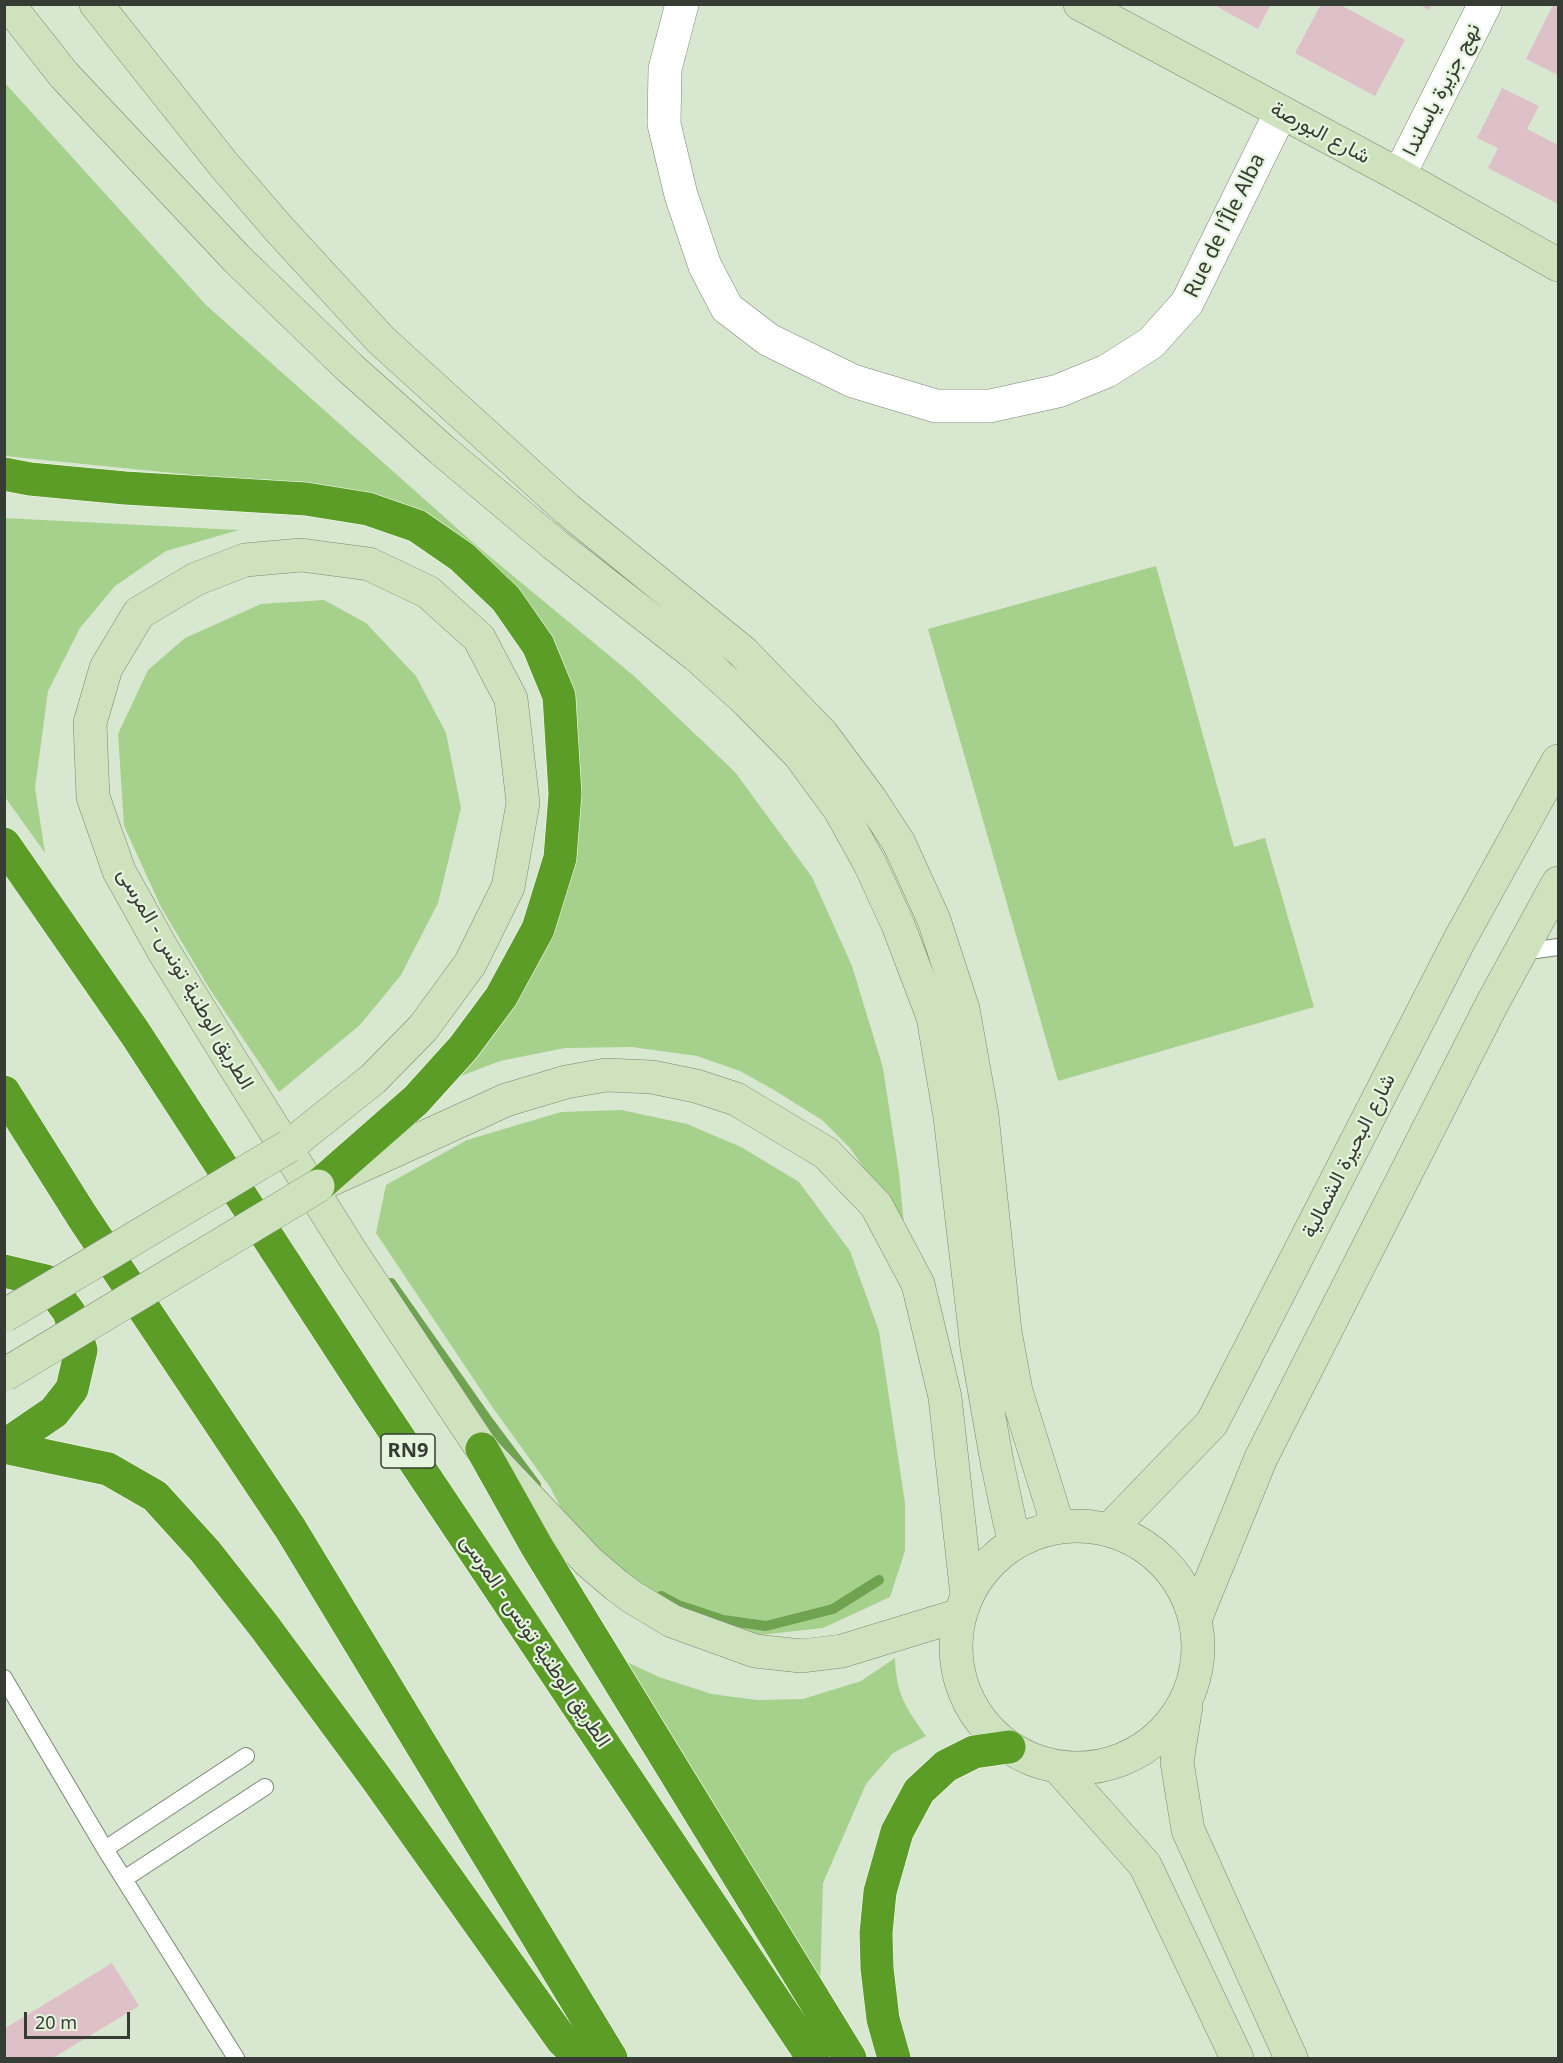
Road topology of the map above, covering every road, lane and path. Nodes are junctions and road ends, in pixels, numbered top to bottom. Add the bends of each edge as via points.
1 (8, 4) edge
2 (96, 4) edge
3 (682, 4) edge
4 (1080, 4) edge
5 (1485, 4) edge
6 (1281, 112) junction
7 (1399, 175) junction
8 (1558, 265) edge
9 (4, 474) edge
10 (1558, 761) edge
11 (4, 844) edge
12 (1558, 883) edge
13 (1558, 947) edge
14 (1521, 952) junction
15 (4, 1092) edge
16 (318, 1186) junction
17 (4, 1271) edge
18 (4, 1316) edge
19 (4, 1375) edge
20 (4, 1447) edge
21 (482, 1449) junction
22 (1058, 1526) junction
23 (1110, 1529) junction
24 (1014, 1542) junction
25 (963, 1605) junction
26 (1196, 1617) junction
27 (4, 1678) edge
28 (1188, 1698) junction
29 (1009, 1747) junction
30 (246, 1756) dead end
31 (1058, 1767) junction
32 (265, 1787) dead end
33 (105, 1849) junction
34 (124, 1879) junction
35 (236, 2058) edge
36 (581, 2058) edge
37 (611, 2058) edge
38 (813, 2058) edge
39 (850, 2058) edge
40 (894, 2058) edge
41 (1237, 2058) edge
42 (1291, 2058) edge

1 - 24 main road via 64,75 237,258 334,353 554,544 705,663 799,754 840,810 898,925 933,1017 950,1117 978,1348
2 - 22 main road via 224,165 381,340 567,509 743,652 822,734 899,843 934,920 963,1008 982,1115 1005,1331 1016,1391
3 - 6 street, Rue de l'Île Alba via 664,69 664,124 681,195 705,266 727,308 769,340 853,381 936,406 990,406 1058,391 1107,370 1151,343 1187,303
4 - 6 main road, شارع البورصة
5 - 7 street, نهج جزيرة ياسلندا
6 - 7 main road, شارع البورصة
7 - 8 main road, شارع البورصة
9 - 16 highway via 125,488 306,499 368,509 417,526 462,557 506,598 538,645 559,696 565,794 560,858 538,929 501,996 463,1048 416,1100
10 - 23 main road, شارع البحيرة الشمالية via 1459,941 1212,1423
11 - 38 highway, الطريق الوطنية تونس - المرسى / RN9 via 135,1033 373,1399
12 - 14 main road
13 - 14 lane
14 - 26 main road via 1261,1458
15 - 37 highway via 290,1528
16 - 19 main road, bridge
16 - 25 main road via 506,1100 606,1075 652,1077 736,1099 826,1153 876,1205 918,1284 945,1397
17 - 20 highway via 46,1281 69,1312 81,1350 72,1389 54,1412
18 - 21 main road, الطريق الوطنية تونس - المرسى, bridge via 289,1146 373,1079 423,1028 470,964 508,887 524,803 511,699 479,638 428,592 369,564 301,555 245,560 196,579 139,613 106,668 90,723 93,796 119,871 163,950 334,1225
20 - 36 highway via 108,1469 155,1496 264,1626 562,2040
21 - 25 main road, الطريق الوطنية تونس - المرسى via 589,1562 632,1597 672,1621 755,1651 801,1656 842,1651
21 - 39 highway via 543,1557
22 - 23 main road
22 - 24 main road
23 - 26 main road via 1148,1547 1178,1578
24 - 25 main road via 986,1565
25 - 29 main road via 956,1652 963,1689 981,1722
26 - 28 main road via 1198,1658
27 - 33 lane
28 - 31 main road via 1165,1731 1134,1755 1097,1767
28 - 42 main road via 1177,1762 1188,1830
29 - 31 main road
29 - 40 highway via 974,1752 946,1766 919,1791 897,1832 880,1892 876,1933 883,2019
30 - 33 lane
31 - 41 main road via 1145,1865
32 - 34 lane
33 - 34 lane
34 - 35 lane

